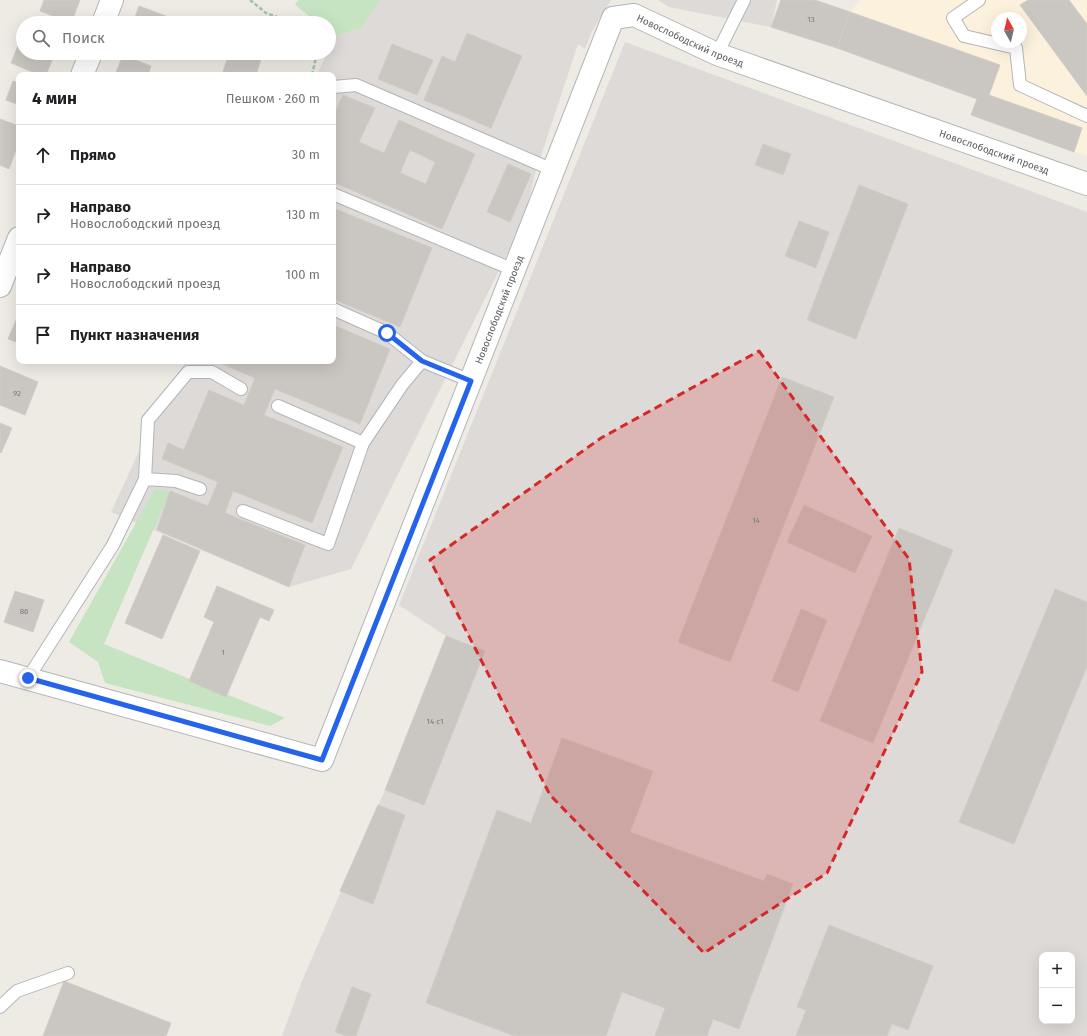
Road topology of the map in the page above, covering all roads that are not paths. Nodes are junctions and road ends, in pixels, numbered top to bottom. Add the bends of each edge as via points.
1 (112, 0) edge
2 (744, 0) edge
3 (979, 0) edge
4 (106, 16) edge
5 (717, 54) junction
6 (88, 60) edge
7 (83, 72) edge
8 (336, 87) edge
9 (1087, 116) edge
10 (553, 170) junction
11 (1087, 184) edge
12 (336, 195) edge
13 (16, 246) edge
14 (514, 270) junction
15 (0, 286) edge
16 (336, 310) edge
17 (422, 361) junction
18 (471, 381) junction
19 (241, 388) dead end
20 (278, 406) dead end
21 (363, 443) junction
22 (144, 479) junction
23 (200, 488) dead end
24 (242, 511) dead end
25 (0, 671) edge
26 (28, 678) junction
27 (68, 973) dead end
28 (0, 1007) edge

1 - 4 street
2 - 5 lane
3 - 9 lane via 953,18 964,36 1016,48 1020,85
5 - 10 street, Новослободский проезд via 634,15 613,18
5 - 11 street, Новослободский проезд
6 - 7 street
8 - 10 lane via 356,85
10 - 14 street, Новослободский проезд
12 - 14 lane
13 - 15 street
14 - 18 street, Новослободский проезд
16 - 17 lane via 387,333
17 - 18 lane
17 - 21 lane
18 - 26 street, Новослободский проезд via 322,760
19 - 22 lane via 212,372 188,372 148,420
20 - 21 lane
21 - 24 lane via 328,544
22 - 23 lane via 176,481
22 - 26 lane via 113,545
25 - 26 street, Новослободский проезд
27 - 28 lane via 17,991

